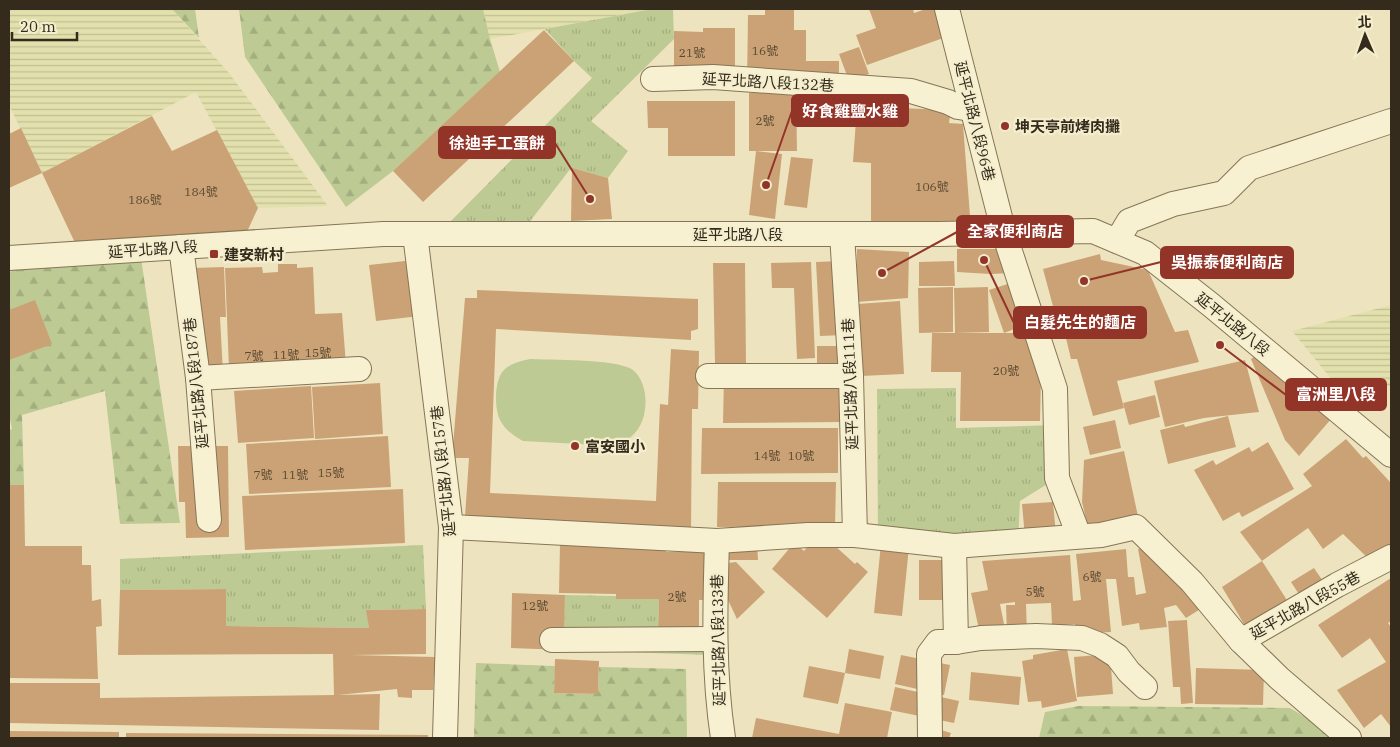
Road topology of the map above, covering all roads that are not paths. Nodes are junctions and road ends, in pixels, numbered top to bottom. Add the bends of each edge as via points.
1 (947, 9) edge
2 (653, 79) dead end
3 (971, 109) junction
4 (1391, 121) edge
5 (1004, 233) junction
6 (415, 234) junction
7 (842, 234) junction
8 (1117, 241) junction
9 (181, 247) junction
10 (9, 258) edge
11 (360, 369) dead end
12 (708, 376) dead end
13 (852, 376) junction
14 (198, 378) junction
15 (1391, 455) edge
16 (209, 520) dead end
17 (451, 527) junction
18 (855, 535) junction
19 (1079, 536) junction
20 (717, 541) junction
21 (954, 546) junction
22 (1391, 557) edge
23 (552, 640) dead end
24 (714, 640) junction
25 (1241, 641) junction
26 (956, 642) junction
27 (1145, 687) dead end
28 (445, 738) edge
29 (723, 738) edge
30 (930, 738) edge
31 (1349, 738) edge

1 - 3 street, 延平北路八段96巷
2 - 3 street, 延平北路八段132巷 via 713,77 882,88 911,91
3 - 5 street, 延平北路八段96巷
4 - 8 street via 1249,168 1224,193 1173,204 1129,221
5 - 7 street, 延平北路八段
5 - 8 street, 延平北路八段 via 1093,231
5 - 19 street, 延平北路八段96巷 via 1055,389 1057,478
6 - 7 street, 延平北路八段
6 - 9 street, 延平北路八段
6 - 17 street, 延平北路八段157巷
7 - 13 street, 延平北路八段111巷
8 - 15 street, 延平北路八段 via 1152,258
9 - 10 street, 延平北路八段
9 - 14 street, 延平北路八段187巷
11 - 14 street
12 - 13 street
13 - 18 street, 延平北路八段111巷
14 - 16 street, 延平北路八段187巷
17 - 20 street
17 - 28 street, 延平北路八段157巷
18 - 20 street
18 - 21 street
19 - 21 street
19 - 25 street via 1136,527 1192,582
20 - 24 street, 延平北路八段133巷
21 - 26 street
22 - 25 street, 延平北路八段55巷
23 - 24 street
24 - 29 street, 延平北路八段133巷
25 - 31 street, 延平北路八段55巷
26 - 27 street via 1036,636 1082,638 1117,656
26 - 30 street via 938,642 929,654

